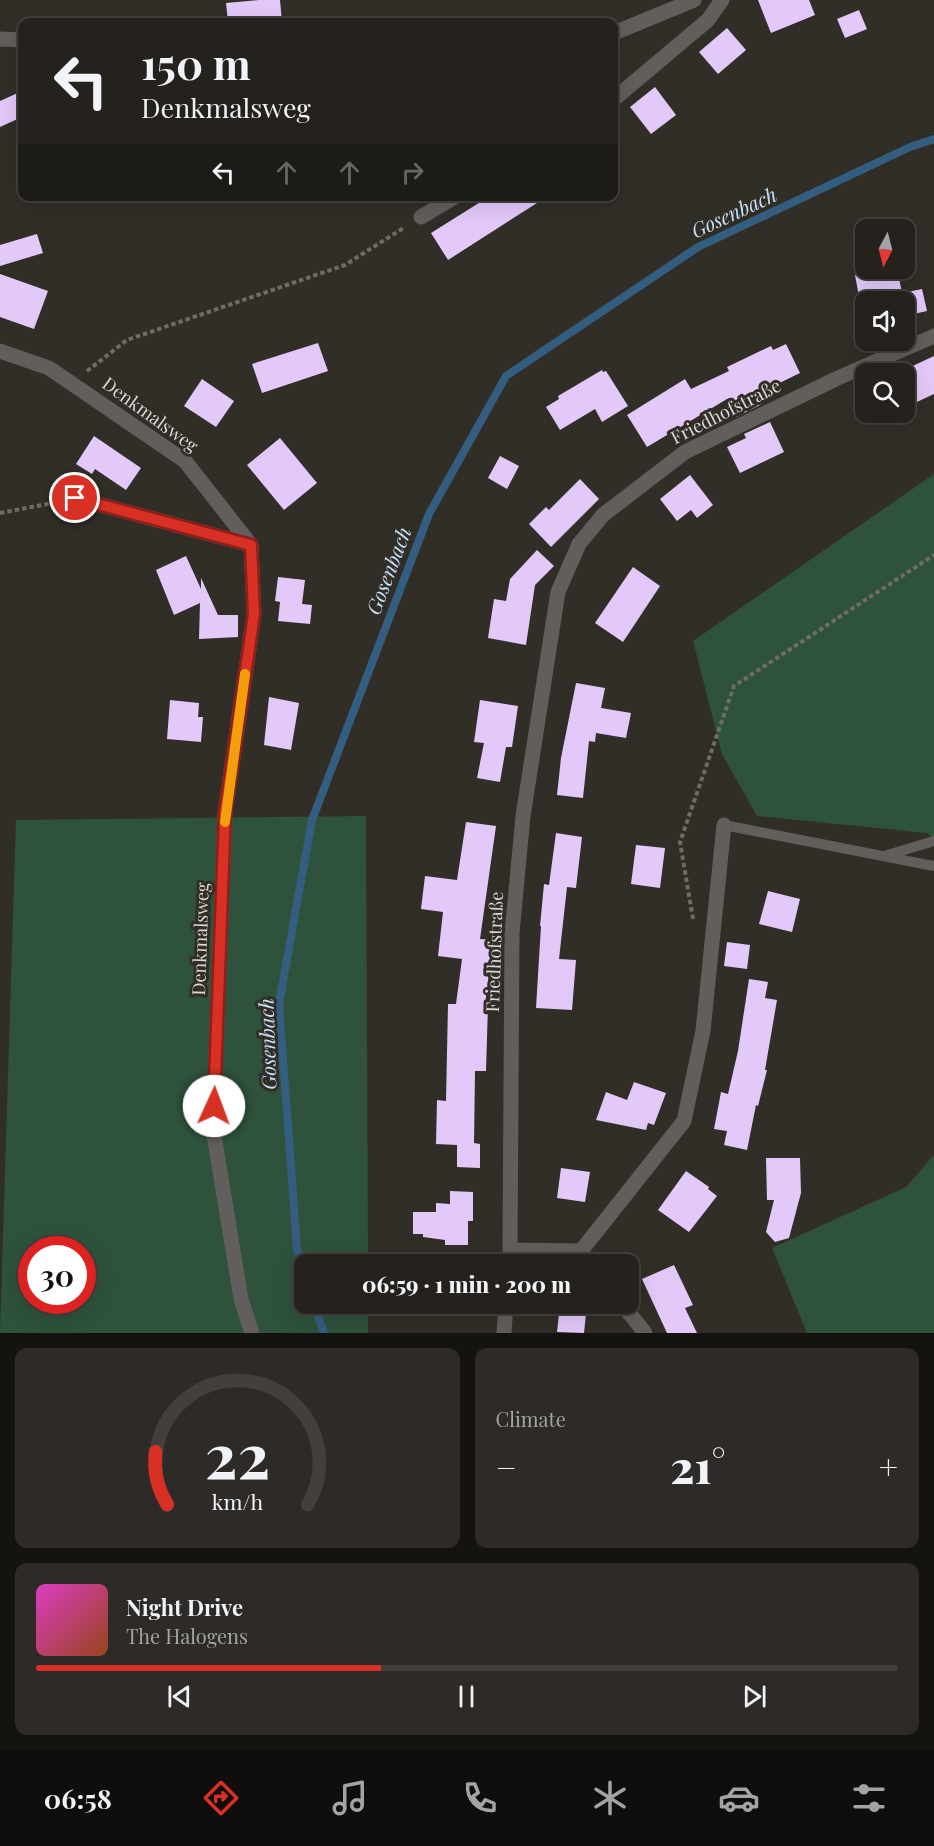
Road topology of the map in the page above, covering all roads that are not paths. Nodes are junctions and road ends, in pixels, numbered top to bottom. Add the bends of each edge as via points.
1 (694, 0) edge
2 (722, 0) edge
3 (618, 31) edge
4 (0, 39) edge
5 (18, 40) edge
6 (618, 96) edge
7 (448, 201) edge
8 (421, 217) road end
9 (934, 336) edge
10 (0, 351) edge
11 (75, 498) road end
12 (251, 545) junction
13 (724, 825) joint
14 (934, 841) edge
15 (880, 857) junction
16 (934, 866) edge
17 (581, 1251) junction
18 (510, 1254) edge
19 (546, 1254) edge
20 (583, 1254) edge
21 (505, 1314) edge
22 (630, 1314) edge
23 (252, 1333) edge
24 (504, 1333) edge
25 (645, 1333) edge

1 - 3 street
2 - 6 street via 708,20
4 - 5 street
7 - 8 street
9 - 18 street, Friedhofstraße via 840,376 685,452 603,515 579,544 558,592 523,816 512,933
10 - 12 street, Denkmalsweg via 49,368 185,460
11 - 12 street
12 - 23 street, Denkmalsweg via 254,614 225,813 213,1129 242,1299
13 - 15 lane
13 - 17 street via 703,1031 684,1121
14 - 15 lane
15 - 16 lane
17 - 19 street, Friedhofstraße
17 - 20 street
21 - 24 street
22 - 25 street

